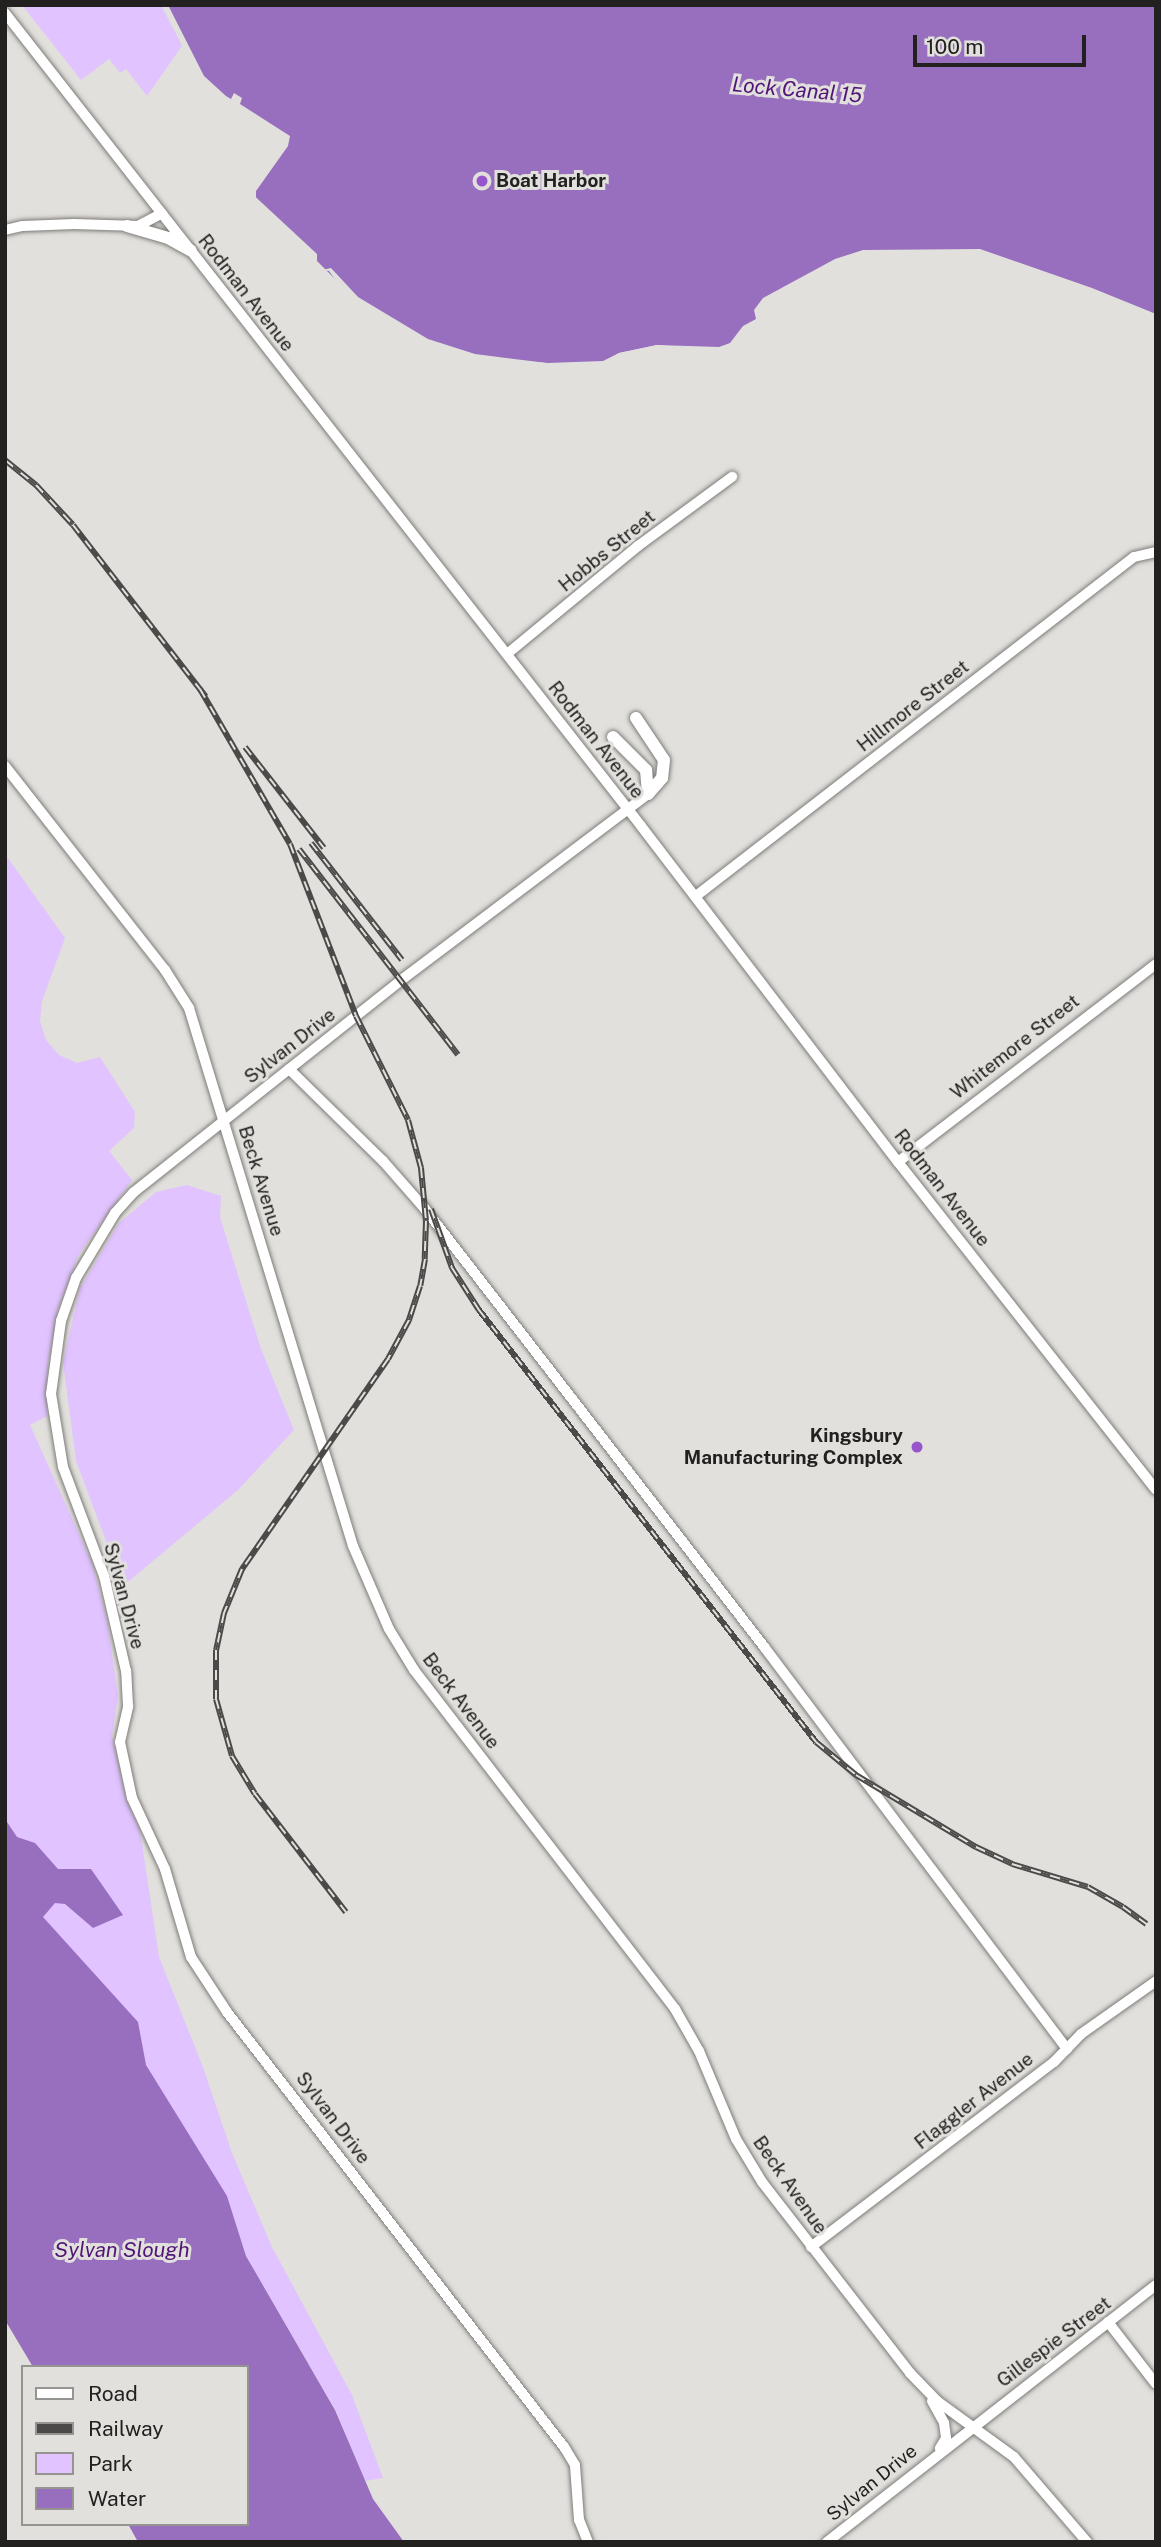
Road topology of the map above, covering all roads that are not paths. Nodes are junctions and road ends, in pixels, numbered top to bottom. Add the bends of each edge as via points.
1 (5, 13) edge
2 (162, 213) junction
3 (127, 226) junction
4 (5, 230) edge
5 (191, 251) junction
6 (732, 477) dead end
7 (1156, 552) edge
8 (507, 654) junction
9 (635, 718) dead end
10 (613, 737) dead end
11 (5, 766) edge
12 (648, 794) junction
13 (626, 809) junction
14 (696, 896) junction
15 (1156, 964) edge
16 (289, 1069) junction
17 (224, 1119) junction
18 (898, 1161) junction
19 (1156, 1490) edge
20 (1156, 1981) edge
21 (1067, 2049) junction
22 (811, 2247) junction
23 (1156, 2286) edge
24 (1108, 2322) junction
25 (1156, 2384) edge
26 (922, 2386) junction
27 (973, 2426) junction
28 (938, 2452) junction
29 (588, 2542) edge
30 (827, 2542) edge
31 (1087, 2542) edge

1 - 2 street, Rodman Avenue
2 - 3 street via 144,225
2 - 5 street, Rodman Avenue
3 - 4 street via 74,224
3 - 5 street
5 - 8 street, Rodman Avenue
6 - 8 street, Hobbs Street via 638,546
7 - 14 street, Hillmore Street via 1134,558
8 - 13 street, Rodman Avenue
9 - 12 street via 664,760 662,779
10 - 12 street via 646,770
11 - 17 street, Beck Avenue via 179,990 195,1024
12 - 13 street, Sylvan Drive
13 - 14 street, Rodman Avenue
13 - 16 street, Sylvan Drive
14 - 18 street, Rodman Avenue
15 - 18 street, Whitemore Street
16 - 17 street, Sylvan Drive
16 - 21 street via 425,1209 765,1648
17 - 22 street, Beck Avenue via 353,1546 375,1602 414,1670 675,2009 747,2158
17 - 29 street, Sylvan Drive via 114,1213 76,1278 61,1321 53,1368 53,1418 63,1467 104,1576 126,1671 128,1706 120,1742 132,1798 165,1869 184,1942 204,1980 564,2446 575,2465 579,2520
18 - 19 street, Rodman Avenue
20 - 21 street, Flaggler Avenue
21 - 22 street, Flaggler Avenue
22 - 26 street, Beck Avenue
23 - 24 street, Gillespie Street
24 - 25 street
24 - 27 street, Gillespie Street
26 - 27 street, Beck Avenue
26 - 28 street, Sylvan Drive via 944,2423 946,2438
27 - 28 street, Sylvan Drive
27 - 31 street, Beck Avenue via 1031,2473
28 - 30 street, Sylvan Drive

